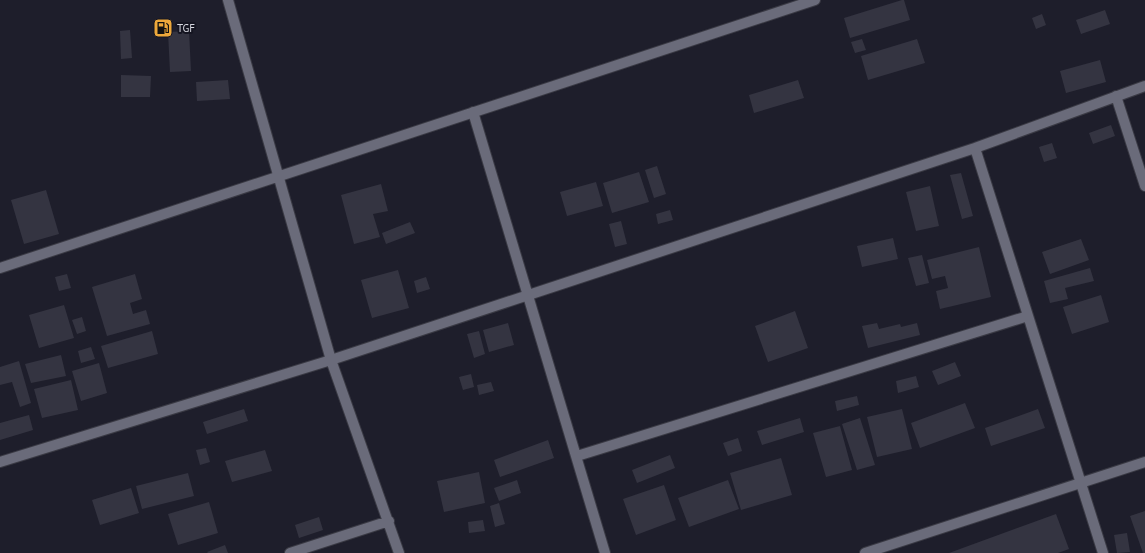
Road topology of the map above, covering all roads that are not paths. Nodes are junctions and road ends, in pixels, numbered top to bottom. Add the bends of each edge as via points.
1 (228, 0) edge
2 (815, 0) edge
3 (1145, 86) edge
4 (1116, 96) junction
5 (473, 112) junction
6 (975, 148) junction
7 (278, 176) junction
8 (1145, 186) edge
9 (0, 268) edge
10 (528, 295) junction
11 (1028, 316) junction
12 (331, 360) junction
13 (577, 456) junction
14 (0, 462) edge
15 (1145, 462) edge
16 (1080, 483) junction
17 (389, 521) junction
18 (290, 553) edge
19 (399, 553) edge
20 (605, 553) edge
21 (865, 553) edge
22 (1103, 553) edge

1 - 7 street
2 - 5 street
3 - 4 street
4 - 6 street
4 - 8 street
5 - 7 street
5 - 10 street
6 - 10 street
6 - 11 street
7 - 9 street
7 - 12 street
10 - 12 street
10 - 13 street
11 - 13 street
11 - 16 street
12 - 14 street
12 - 17 street
13 - 20 street
15 - 16 street
16 - 21 street
16 - 22 street
17 - 18 street
17 - 19 street

